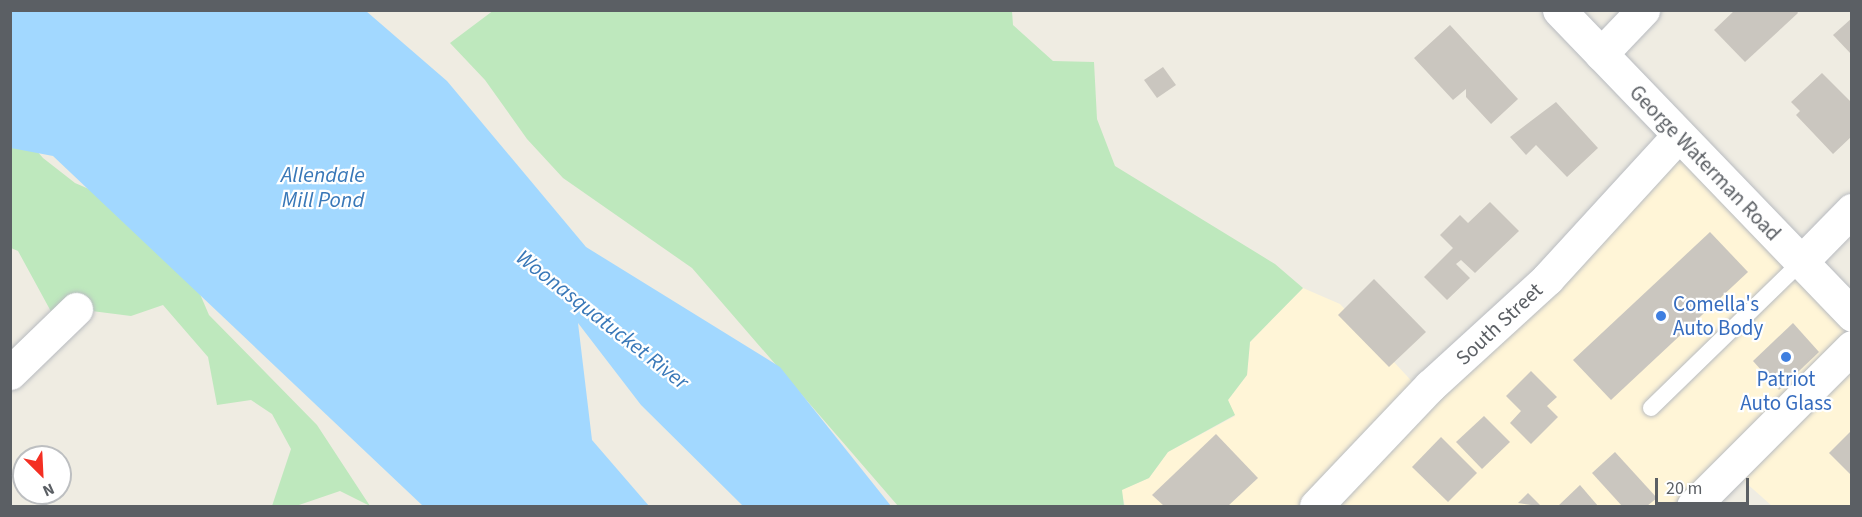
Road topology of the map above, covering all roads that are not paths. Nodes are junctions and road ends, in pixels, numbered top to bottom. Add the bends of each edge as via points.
1 (1559, 10) edge
2 (1643, 10) edge
3 (1601, 54) junction
4 (1677, 137) junction
5 (1851, 210) edge
6 (1801, 262) junction
7 (76, 309) dead end
8 (1851, 315) edge
9 (1851, 347) edge
10 (10, 373) edge
11 (1651, 408) dead end
12 (1316, 507) edge
13 (1693, 507) edge

1 - 3 street, George Waterman Road
2 - 3 street
3 - 4 street, George Waterman Road
4 - 6 street, George Waterman Road
4 - 12 street, South Street via 1547,279 1431,386
5 - 6 street
6 - 8 street, George Waterman Road
6 - 11 lane
7 - 10 street
9 - 13 street

